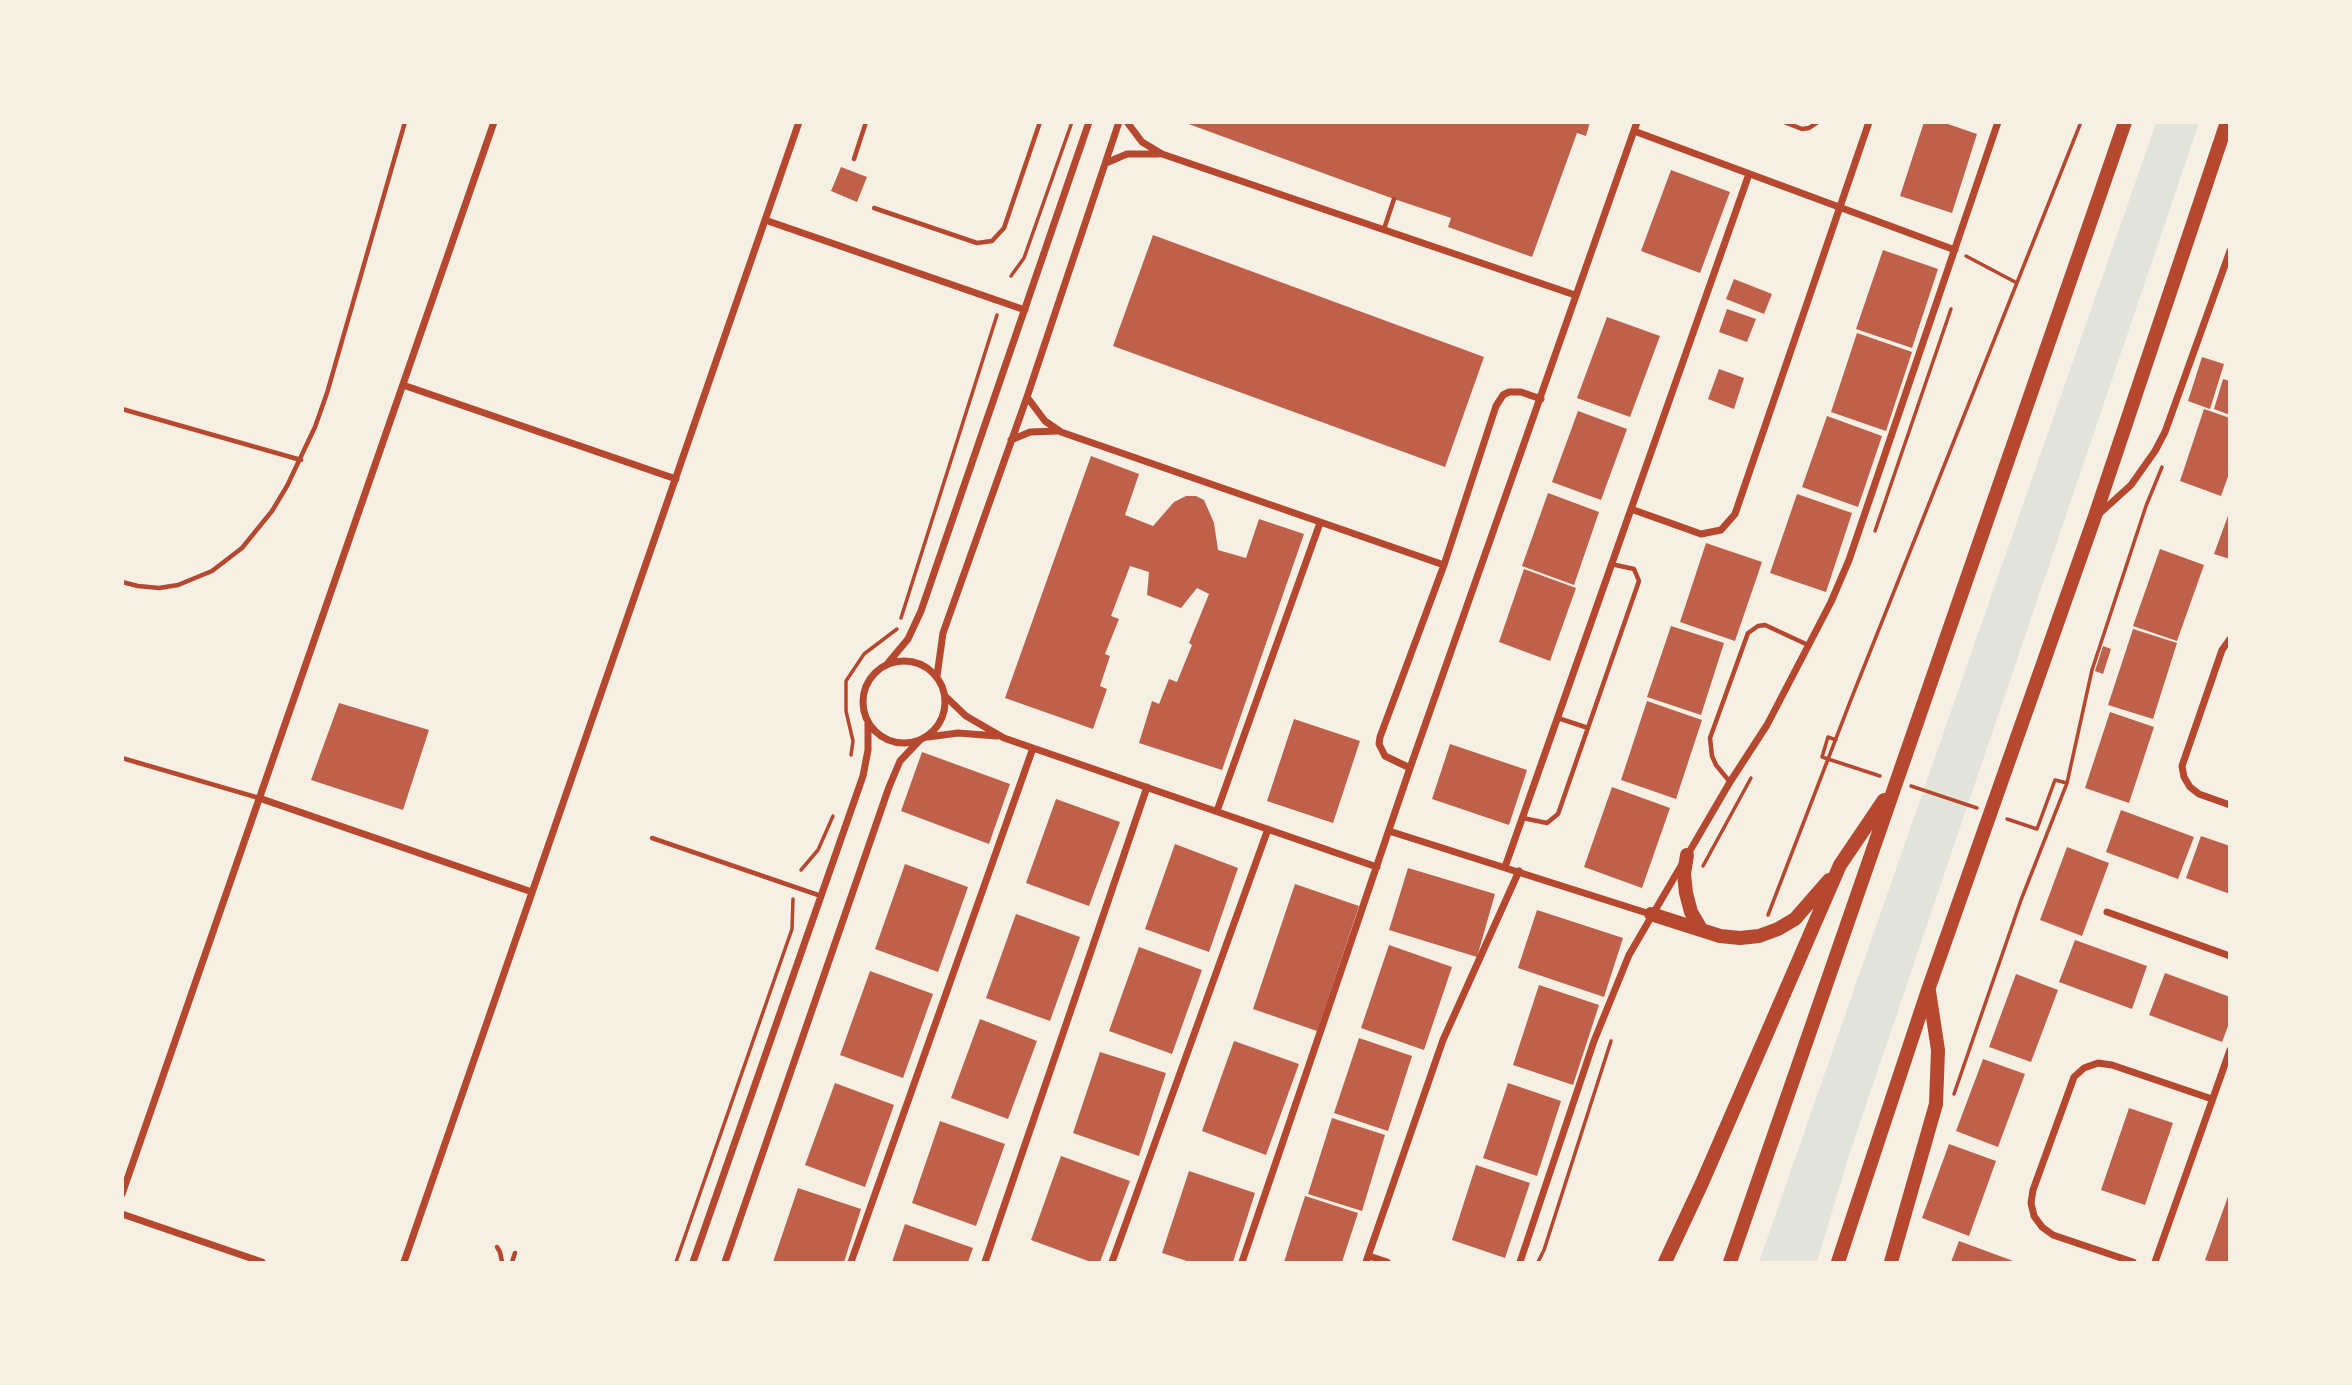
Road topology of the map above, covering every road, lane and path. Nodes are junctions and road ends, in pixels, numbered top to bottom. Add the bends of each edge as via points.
1 (405, 122) edge
2 (494, 122) edge
3 (799, 122) edge
4 (866, 122) edge
5 (1040, 122) edge
6 (1072, 122) edge
7 (1089, 122) edge
8 (1119, 122) edge
9 (1127, 122) edge
10 (1637, 122) edge
11 (1784, 122) edge
12 (1818, 122) edge
13 (1869, 122) edge
14 (1998, 122) edge
15 (2081, 122) edge
16 (2124, 122) edge
17 (2227, 122) edge
18 (1634, 131) junction
19 (1162, 154) junction
20 (854, 159) dead end
21 (1106, 163) junction
22 (1749, 174) junction
23 (1394, 200) dead end
24 (874, 208) dead end
25 (1840, 208) junction
26 (765, 220) junction
27 (1384, 230) junction
28 (1955, 250) junction
29 (2230, 251) edge
30 (1011, 276) dead end
31 (2017, 283) junction
32 (1575, 295) junction
33 (1025, 310) junction
34 (997, 313) dead end
35 (403, 385) junction
36 (1027, 397) junction
37 (1541, 399) junction
38 (122, 409) edge
39 (1061, 432) junction
40 (1011, 440) junction
41 (2166, 458) dead end
42 (301, 460) junction
43 (676, 479) junction
44 (1631, 509) junction
45 (2095, 516) junction
46 (1320, 523) junction
47 (1611, 564) junction
48 (1444, 565) junction
49 (122, 582) edge
50 (2230, 639) edge
51 (1809, 645) junction
52 (888, 663) junction
53 (937, 676) junction
54 (945, 696) junction
55 (1557, 718) junction
56 (868, 723) junction
57 (1588, 728) junction
58 (928, 737) junction
59 (1004, 738) junction
60 (1836, 740) junction
61 (919, 741) junction
62 (1033, 748) junction
63 (122, 758) edge
64 (849, 767) dead end
65 (1410, 768) junction
66 (1891, 780) junction
67 (1730, 782) junction
68 (2067, 783) junction
69 (1911, 786) dead end
70 (1147, 787) junction
71 (259, 798) junction
72 (2230, 806) edge
73 (1217, 811) junction
74 (1987, 812) dead end
75 (833, 815) dead end
76 (1999, 816) dead end
77 (1522, 818) junction
78 (1268, 829) junction
79 (1389, 831) junction
80 (652, 838) dead end
81 (1687, 855) junction
82 (1840, 865) junction
83 (1377, 867) junction
84 (1504, 867) junction
85 (801, 870) dead end
86 (1519, 871) junction
87 (532, 892) junction
88 (821, 895) junction
89 (793, 899) dead end
90 (2107, 912) dead end
91 (1651, 914) junction
92 (1701, 929) junction
93 (1759, 936) junction
94 (2230, 956) edge
95 (1928, 990) junction
96 (1614, 1032) dead end
97 (2230, 1050) edge
98 (1953, 1097) dead end
99 (2212, 1099) junction
100 (122, 1194) edge
101 (122, 1214) edge
102 (1845, 1243) junction
103 (497, 1247) dead end
104 (515, 1253) dead end
105 (1367, 1259) edge
106 (262, 1262) edge
107 (404, 1262) edge
108 (502, 1262) edge
109 (512, 1262) edge
110 (676, 1262) edge
111 (693, 1262) edge
112 (725, 1262) edge
113 (851, 1262) edge
114 (985, 1262) edge
115 (1112, 1262) edge
116 (1242, 1262) edge
117 (1387, 1262) edge
118 (1520, 1262) edge
119 (1538, 1262) edge
120 (1665, 1262) edge
121 (1730, 1262) edge
122 (1838, 1262) edge
123 (1847, 1262) edge
124 (1891, 1262) edge
125 (2133, 1262) edge
126 (2155, 1262) edge

1 - 42 lane via 327,393
2 - 35 street
3 - 26 street
4 - 20 lane
5 - 24 lane via 1004,228 992,242 978,243
6 - 30 path via 1024,258
7 - 33 street
8 - 21 street
9 - 19 street via 1142,142
10 - 18 street
11 - 12 lane via 1802,129
13 - 25 street
14 - 28 street
15 - 31 path
16 - 66 main road
17 - 45 main road
18 - 22 street
18 - 32 street
19 - 21 street via 1127,154
19 - 27 street
21 - 36 street
22 - 25 street
22 - 44 street
23 - 27 lane
25 - 28 street
25 - 44 street via 1740,504 1729,523 1721,530 1700,534
26 - 33 street
26 - 43 street
27 - 32 street
28 - 31 path
28 - 51 street via 1849,560
29 - 45 street via 2165,432 2131,485
31 - 60 path
32 - 37 street
33 - 52 street via 915,626
34 - 64 path via 897,629 864,654 846,681 853,741
35 - 43 street
35 - 71 street
36 - 39 street via 1045,421
36 - 40 street
37 - 48 street via 1515,391 1499,400
37 - 65 street
38 - 42 lane
39 - 40 street via 1030,432
39 - 46 street
40 - 53 street via 943,633
41 - 68 path via 2092,670
42 - 49 lane via 272,511 228,561 178,585 159,588
43 - 87 street
44 - 47 street
45 - 95 main road
46 - 48 street
46 - 73 street
47 - 55 street
47 - 57 lane via 1634,569 1639,581
48 - 65 street via 1380,737 1385,756
50 - 72 street via 2222,650 2182,766 2190,787
51 - 67 street via 1767,726
51 - 67 lane via 1765,625 1748,634 1710,737 1712,756
52 - 53 street via 915,662
52 - 56 street via 878,669 865,689
53 - 54 street
54 - 58 street via 944,715
54 - 59 street via 966,716
55 - 57 lane
55 - 77 street
56 - 61 street via 889,741
56 - 88 street via 863,776
57 - 77 lane via 1555,818 1543,823
58 - 59 street via 974,734
58 - 61 street
59 - 62 street
60 - 66 path via 1828,737 1822,757
60 - 93 path
61 - 112 street via 900,761 891,780
62 - 70 street
62 - 113 street
63 - 71 lane
65 - 79 street
66 - 82 main road
66 - 121 main road
67 - 81 street
68 - 76 path via 2055,780 2037,829
68 - 98 path
69 - 74 path
70 - 73 street
70 - 114 street
71 - 87 street
71 - 100 street
73 - 78 street
75 - 85 path via 818,850
77 - 84 street
78 - 83 street
78 - 115 street
79 - 83 street
79 - 84 street
80 - 88 lane
81 - 91 street
81 - 92 main road via 1686,893
82 - 93 main road via 1795,919
82 - 120 main road
83 - 116 street
84 - 86 street
86 - 91 street
86 - 105 street via 1443,1040
87 - 107 street
88 - 111 street
89 - 110 path via 792,929
90 - 94 street
91 - 92 main road
91 - 118 street via 1606,1009
92 - 93 main road via 1720,936
95 - 102 main road
95 - 124 main road via 1938,1050 1936,1104
96 - 119 path
97 - 99 street
99 - 125 street via 2112,1065 2098,1063 2074,1077 2033,1189 2035,1216 2053,1235
99 - 126 street
101 - 106 street
102 - 122 main road
102 - 123 main road
103 - 108 lane
104 - 109 lane
105 - 117 street

